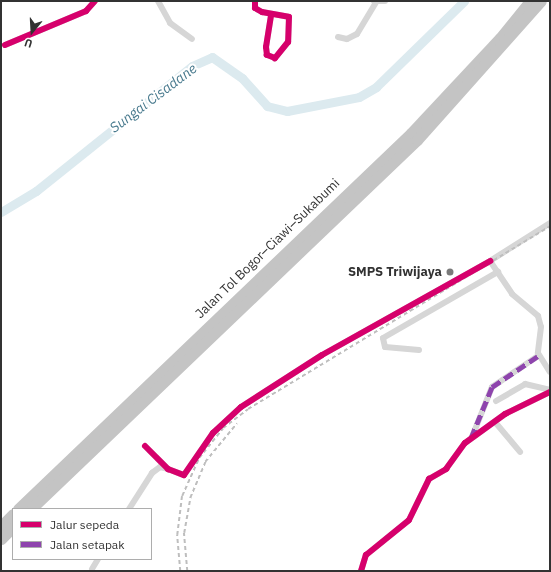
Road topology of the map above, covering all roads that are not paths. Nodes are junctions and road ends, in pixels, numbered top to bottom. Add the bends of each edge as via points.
1 (95, 1) edge
2 (158, 1) edge
3 (255, 1) edge
4 (385, 1) edge
5 (530, 1) edge
6 (541, 1) edge
7 (374, 2) edge
8 (271, 14) junction
9 (338, 37) dead end
10 (192, 39) dead end
11 (5, 45) dead end
12 (550, 223) edge
13 (490, 261) junction
14 (498, 272) junction
15 (419, 350) dead end
16 (538, 356) junction
17 (550, 372) edge
18 (550, 391) edge
19 (496, 401) dead end
20 (495, 422) junction
21 (472, 437) junction
22 (145, 446) dead end
23 (520, 452) dead end
24 (168, 469) junction
25 (19, 508) edge
26 (32, 508) edge
27 (130, 508) edge
28 (12, 515) edge
29 (1, 526) edge
30 (12, 528) edge
31 (1, 538) edge
32 (97, 560) edge
33 (92, 569) dead end
34 (361, 571) edge

1 - 11 street via 86,11
2 - 10 street via 170,23
3 - 8 street via 258,11
4 - 7 street
5 - 25 highway, Jalan Tol Bogor–Ciawi–Sukabumi via 495,44 411,133
6 - 26 highway, Jalan Tol Bogor–Ciawi–Sukabumi via 417,140
7 - 9 street via 357,34 347,39
8 - 8 street via 266,47 267,55 275,58 286,48 290,22 285,15
12 - 13 street
13 - 14 street
13 - 24 street via 322,354 241,407 207,440 186,473
14 - 15 street via 383,338 385,347
14 - 16 street via 514,297 538,316 541,327
16 - 17 street
16 - 21 street via 492,388
18 - 19 street via 525,384
18 - 20 street
20 - 21 street
20 - 23 street
21 - 34 street via 446,469 430,477 411,518 366,556
22 - 24 street
24 - 27 street via 160,467 152,473
28 - 29 highway
30 - 31 highway
32 - 33 street

